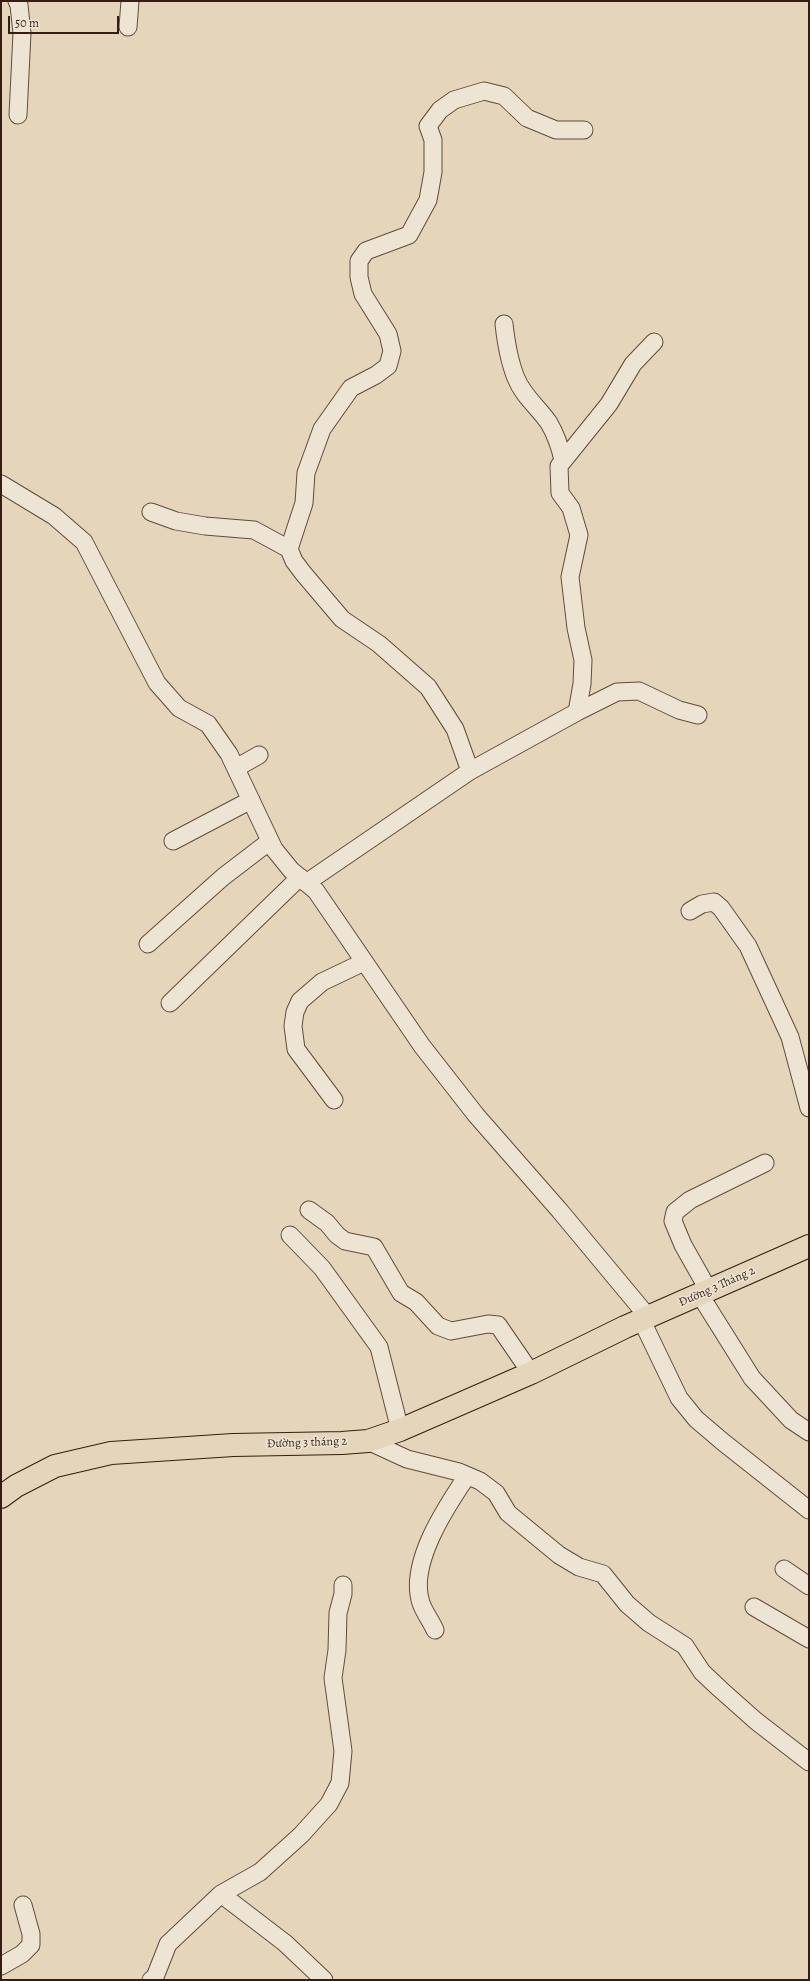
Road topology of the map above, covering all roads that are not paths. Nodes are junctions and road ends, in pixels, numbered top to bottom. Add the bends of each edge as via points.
1 (17, 1) edge
2 (130, 1) edge
3 (128, 27) dead end
4 (18, 115) dead end
5 (584, 130) dead end
6 (504, 324) dead end
7 (654, 342) dead end
8 (563, 460) junction
9 (1, 484) edge
10 (151, 512) dead end
11 (289, 549) junction
12 (577, 712) junction
13 (698, 715) dead end
14 (259, 755) dead end
15 (236, 768) junction
16 (470, 771) junction
17 (251, 800) junction
18 (173, 841) dead end
19 (270, 841) junction
20 (303, 880) junction
21 (690, 911) dead end
22 (148, 944) dead end
23 (364, 962) junction
24 (170, 1003) dead end
25 (334, 1100) dead end
26 (809, 1108) edge
27 (766, 1163) dead end
28 (310, 1210) dead end
29 (290, 1236) dead end
30 (809, 1246) edge
31 (705, 1293) junction
32 (639, 1322) junction
33 (602, 1339) joint
34 (531, 1372) junction
35 (400, 1430) junction
36 (809, 1432) edge
37 (368, 1441) junction
38 (467, 1476) junction
39 (1, 1496) edge
40 (809, 1510) edge
41 (784, 1569) dead end
42 (343, 1585) dead end
43 (809, 1586) edge
44 (754, 1607) dead end
45 (435, 1630) dead end
46 (809, 1639) edge
47 (809, 1762) edge
48 (221, 1894) junction
49 (23, 1905) dead end
50 (1, 1966) edge
51 (151, 1980) edge
52 (324, 1980) edge

1 - 4 street via 22,33
2 - 3 street
5 - 11 street via 556,130 527,118 504,96 484,91 454,100 440,110 428,126 433,140 433,172 428,200 409,235 366,251 359,261 363,294 388,334 392,351 388,366 351,388 322,429 306,473 304,504
6 - 8 street via 506,343 516,378 548,423 559,443
7 - 8 street via 633,364 609,404
8 - 12 street via 559,466 560,493 571,508 579,535 570,577 583,660
9 - 15 street via 54,516 84,542 156,683 179,708 208,724
10 - 11 street via 176,522 254,530
11 - 16 street via 303,574 342,619 378,644 428,687 455,728
12 - 13 street via 617,692 639,691 679,710
12 - 16 street
14 - 15 street
15 - 17 street
16 - 20 street
17 - 18 street
17 - 19 street
19 - 20 street via 274,849
19 - 22 street via 223,877
20 - 23 street via 316,891
20 - 24 street
21 - 26 street via 702,904 714,902 748,946 790,1037
23 - 25 street via 322,982 300,1001 295,1012 293,1026 296,1049
23 - 32 street via 422,1046 476,1115 560,1211
27 - 31 street via 690,1200 675,1212 673,1221
28 - 34 street via 345,1241 374,1247 401,1293 416,1302 438,1326 451,1331 488,1324 498,1325
29 - 35 street via 322,1268 379,1347
30 - 31 main road, Đường 3 Tháng 2
31 - 32 main road, Đường 3 Tháng 2
31 - 36 street via 752,1378 792,1420
32 - 33 main road, Đường 3 Tháng 2
32 - 40 street via 679,1398 696,1419
33 - 34 main road, Đường 3 tháng 2
34 - 35 main road, Đường 3 tháng 2
35 - 37 main road, Đường 3 tháng 2
37 - 38 street via 407,1459
37 - 39 main road, Đường 3 tháng 2 via 233,1445 111,1453 55,1466
38 - 45 street via 447,1504 421,1562 418,1580 421,1603
38 - 47 street via 496,1493 508,1513 559,1555 579,1567 603,1574 627,1604 649,1623 685,1646 702,1672 720,1690
41 - 43 street
42 - 48 street via 333,1678 343,1751 340,1783 329,1804 301,1835 260,1872
44 - 46 street
48 - 51 street via 168,1944 155,1977
48 - 52 street via 285,1943
49 - 50 street via 31,1934 31,1945 22,1954

